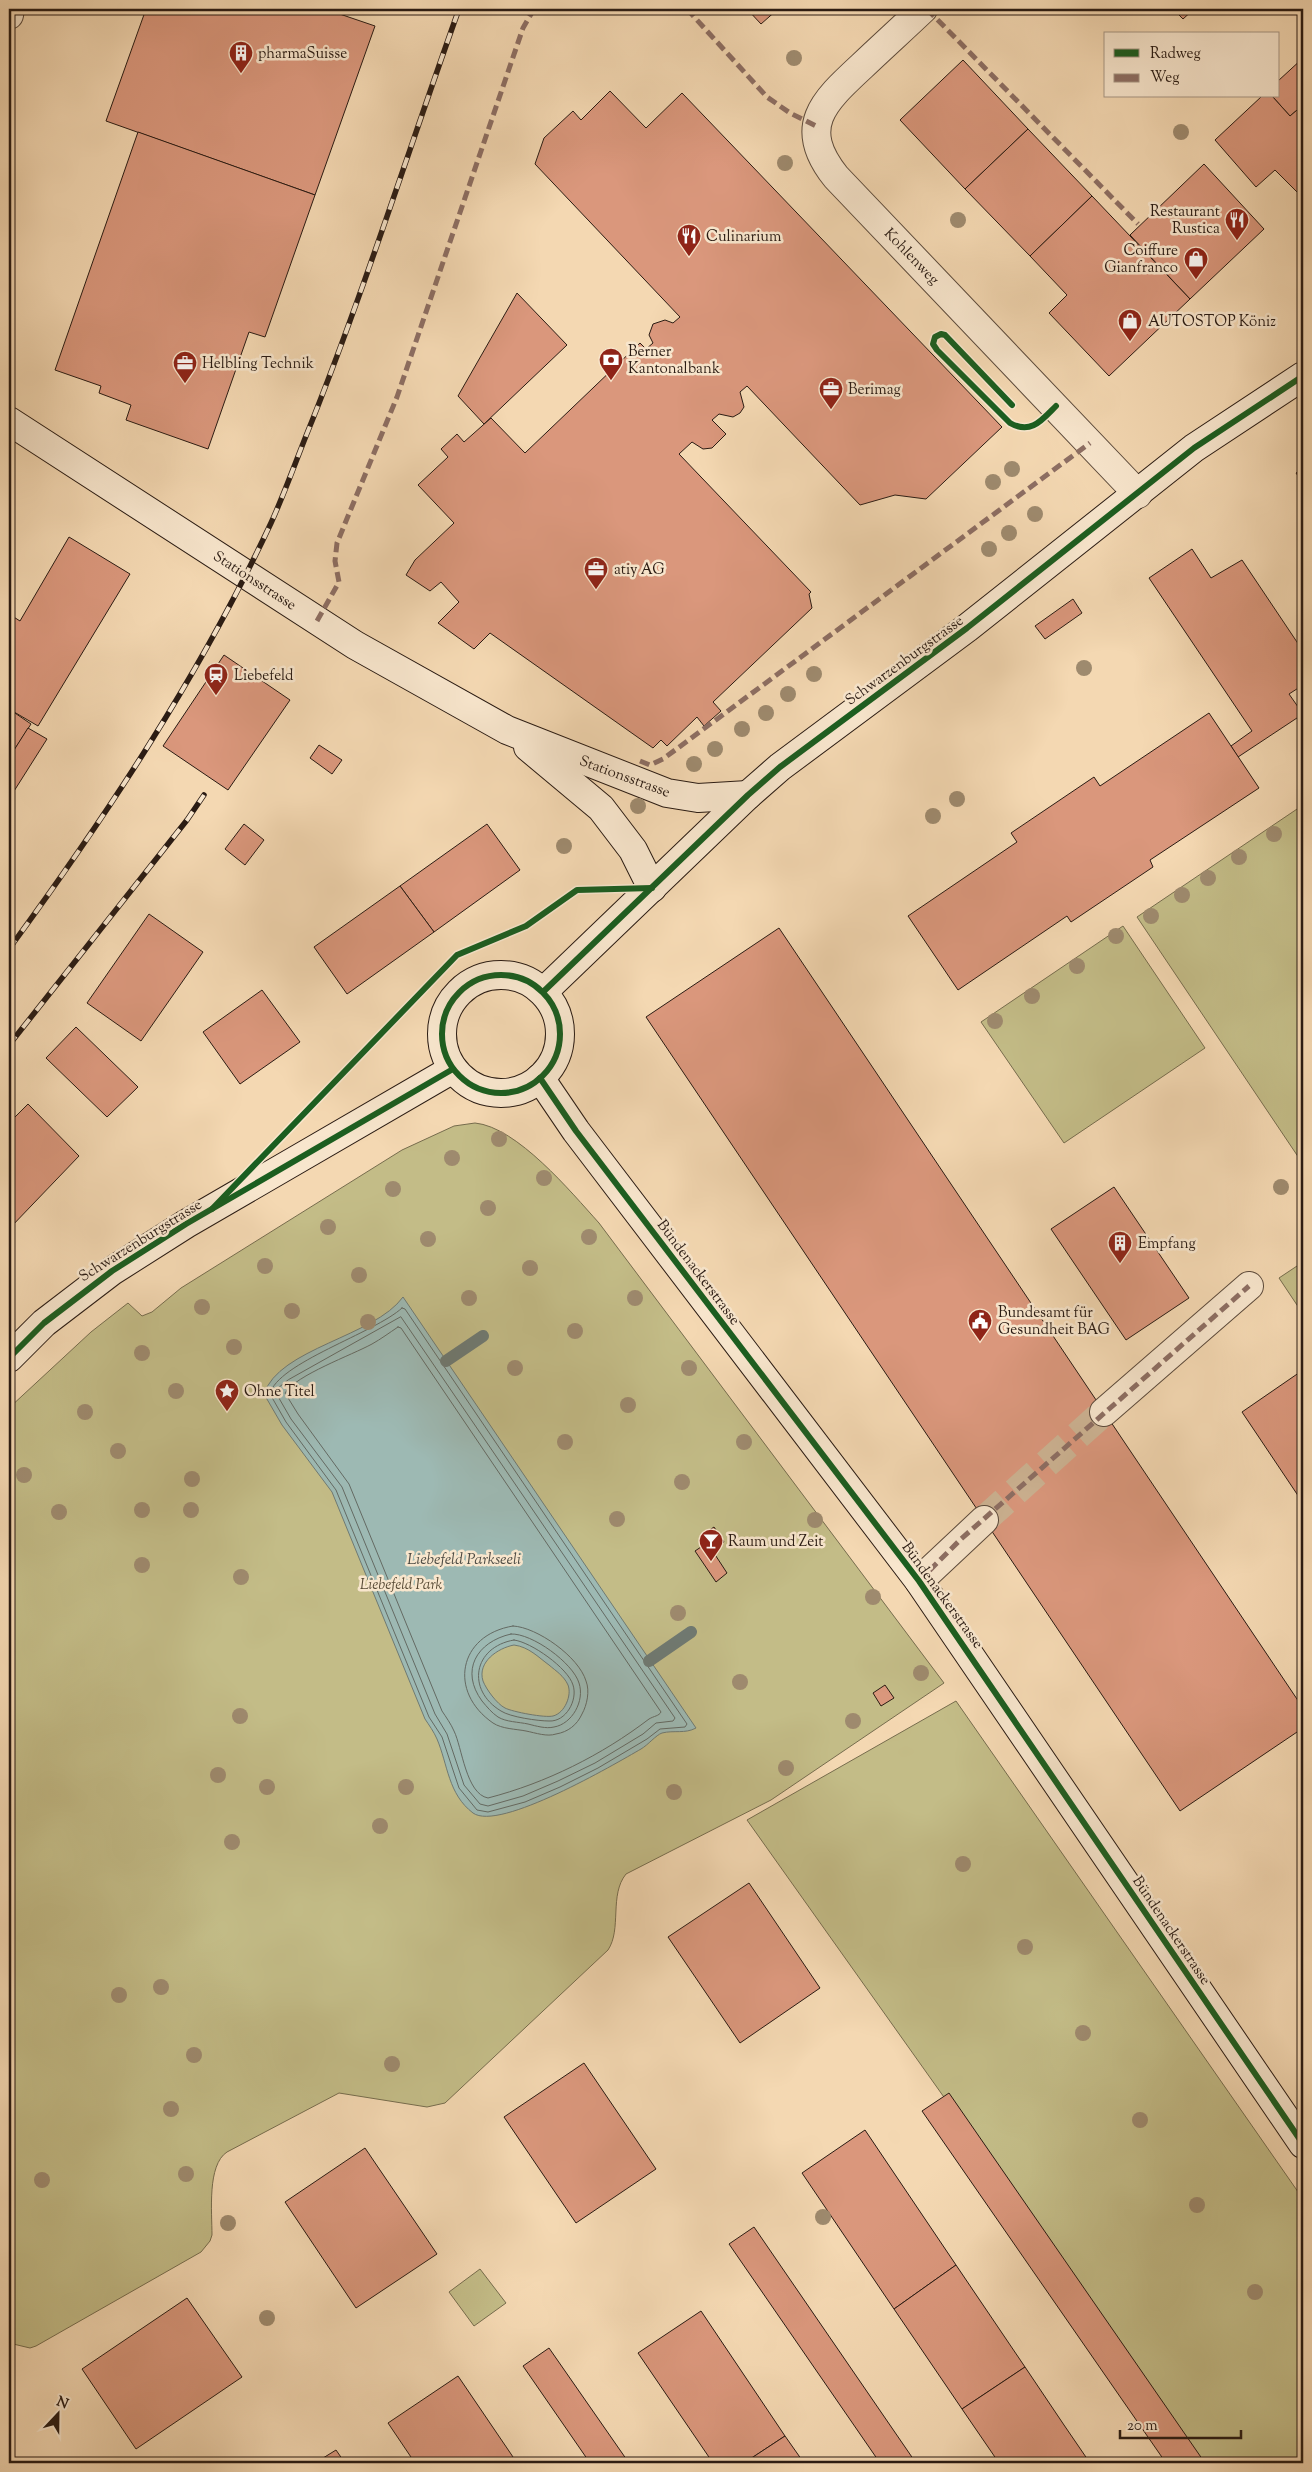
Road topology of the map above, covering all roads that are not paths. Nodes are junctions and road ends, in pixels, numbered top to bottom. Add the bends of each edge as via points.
1 (10, 9) edge
2 (923, 9) edge
3 (9, 15) edge
4 (1303, 376) edge
5 (9, 421) edge
6 (1138, 494) junction
7 (507, 730) junction
8 (748, 795) junction
9 (652, 888) junction
10 (543, 992) junction
11 (453, 1069) junction
12 (540, 1078) junction
13 (1248, 1286) dead end
14 (9, 1358) edge
15 (1104, 1412) tunnel mouth
16 (984, 1520) tunnel mouth
17 (919, 1581) junction
18 (1303, 2144) edge

1 - 3 street
2 - 6 street, Kohlenweg via 824,103 816,126 818,149 824,163
4 - 6 street, Schwarzenburgstrasse via 1194,448
5 - 7 street, Stationsstrasse via 355,645
6 - 8 street, Schwarzenburgstrasse via 968,628 780,767
7 - 8 street, Stationsstrasse via 668,793 698,798
7 - 9 street, Stationsstrasse via 601,808 633,850
8 - 9 street, Schwarzenburgstrasse
9 - 10 street, Schwarzenburgstrasse
10 - 11 street via 527,981 508,975 488,976 470,983 450,1004 441,1032 444,1051
10 - 12 street via 554,1008 559,1026 559,1046 552,1063
11 - 12 street via 467,1083 485,1091 504,1093 524,1089
11 - 14 street, Schwarzenburgstrasse via 186,1224 112,1271 44,1323
12 - 17 street, Bündenackerstrasse via 576,1131
13 - 15 street
16 - 17 street
17 - 18 street, Bündenackerstrasse

